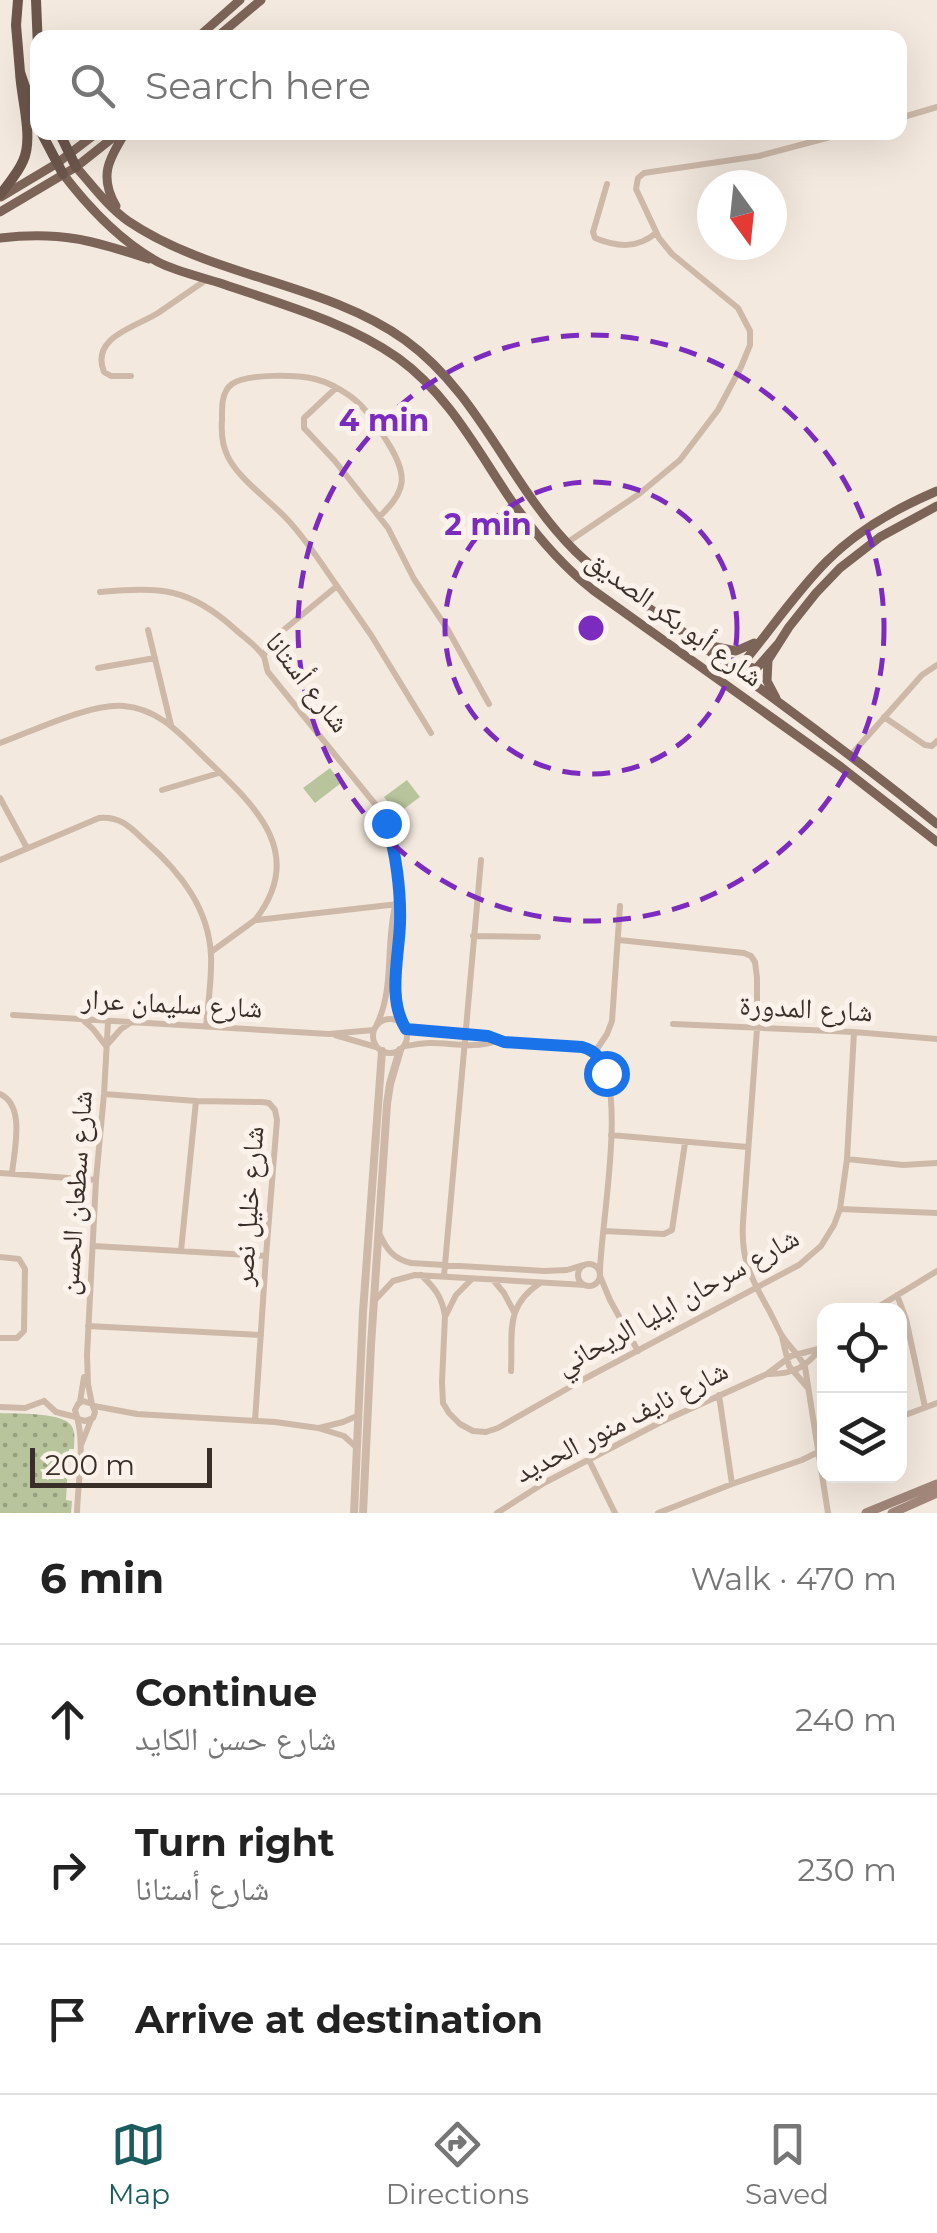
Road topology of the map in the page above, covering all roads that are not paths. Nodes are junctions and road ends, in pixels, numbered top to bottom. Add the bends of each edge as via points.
1 (18, 0) edge
2 (36, 0) edge
3 (240, 0) edge
4 (261, 0) edge
5 (37, 30) edge
6 (206, 30) edge
7 (225, 30) edge
8 (20, 72) junction
9 (30, 101) edge
10 (937, 106) edge
11 (907, 116) edge
12 (44, 140) edge
13 (63, 140) edge
14 (88, 140) edge
15 (111, 140) edge
16 (118, 140) edge
17 (819, 140) edge
18 (70, 155) junction
19 (76, 166) junction
20 (60, 169) junction
21 (607, 184) dead end
22 (0, 196) edge
23 (0, 212) edge
24 (126, 220) junction
25 (656, 234) junction
26 (0, 238) edge
27 (159, 262) junction
28 (206, 279) junction
29 (132, 376) dead end
30 (336, 388) junction
31 (937, 491) edge
32 (937, 506) edge
33 (380, 516) junction
34 (567, 543) junction
35 (337, 586) junction
36 (100, 592) dead end
37 (148, 630) dead end
38 (765, 636) junction
39 (696, 641) junction
40 (778, 644) junction
41 (264, 656) junction
42 (155, 658) junction
43 (937, 665) edge
44 (98, 668) dead end
45 (489, 704) dead end
46 (784, 708) junction
47 (884, 717) junction
48 (170, 725) junction
49 (431, 733) dead end
50 (937, 741) edge
51 (0, 743) edge
52 (850, 756) junction
53 (220, 773) junction
54 (162, 790) dead end
55 (0, 798) edge
56 (937, 824) edge
57 (937, 842) edge
58 (27, 848) junction
59 (0, 860) edge
60 (481, 860) dead end
61 (397, 902) junction
62 (620, 906) dead end
63 (255, 920) junction
64 (473, 936) junction
65 (538, 938) dead end
66 (619, 940) junction
67 (211, 952) junction
68 (13, 1015) dead end
69 (83, 1020) junction
70 (108, 1022) junction
71 (132, 1023) junction
72 (673, 1024) dead end
73 (404, 1026) junction
74 (206, 1027) junction
75 (375, 1027) junction
76 (757, 1029) junction
77 (854, 1032) junction
78 (329, 1034) junction
79 (465, 1034) junction
80 (937, 1039) edge
81 (496, 1040) junction
82 (106, 1046) junction
83 (464, 1046) junction
84 (402, 1048) junction
85 (379, 1049) junction
86 (595, 1052) junction
87 (0, 1094) edge
88 (104, 1094) junction
89 (196, 1101) junction
90 (610, 1135) junction
91 (685, 1142) junction
92 (748, 1146) junction
93 (847, 1160) junction
94 (937, 1163) edge
95 (0, 1173) edge
96 (12, 1174) junction
97 (96, 1180) junction
98 (840, 1209) junction
99 (937, 1213) edge
100 (604, 1231) junction
101 (380, 1235) junction
102 (94, 1246) junction
103 (600, 1250) junction
104 (181, 1251) junction
105 (266, 1256) junction
106 (0, 1257) edge
107 (585, 1265) junction
108 (446, 1266) junction
109 (937, 1271) edge
110 (600, 1274) junction
111 (421, 1275) junction
112 (444, 1276) junction
113 (472, 1278) junction
114 (493, 1280) junction
115 (541, 1282) junction
116 (588, 1285) junction
117 (756, 1289) junction
118 (897, 1294) junction
119 (375, 1300) junction
120 (610, 1300) junction
121 (884, 1303) edge
122 (514, 1312) junction
123 (446, 1316) junction
124 (88, 1326) junction
125 (261, 1335) junction
126 (782, 1336) junction
127 (0, 1338) edge
128 (817, 1349) edge
129 (638, 1350) junction
130 (798, 1354) junction
131 (817, 1354) edge
132 (786, 1358) junction
133 (86, 1366) junction
134 (805, 1367) junction
135 (512, 1372) dead end
136 (792, 1372) junction
137 (768, 1374) junction
138 (808, 1388) junction
139 (719, 1395) junction
140 (44, 1400) junction
141 (937, 1402) edge
142 (79, 1403) junction
143 (93, 1405) junction
144 (0, 1407) edge
145 (925, 1407) junction
146 (121, 1412) junction
147 (907, 1414) edge
148 (358, 1416) junction
149 (78, 1418) junction
150 (92, 1418) junction
151 (256, 1421) junction
152 (318, 1428) junction
153 (817, 1428) edge
154 (81, 1446) junction
155 (356, 1447) junction
156 (817, 1452) edge
157 (589, 1460) junction
158 (825, 1483) edge
159 (732, 1484) junction
160 (937, 1484) edge
161 (937, 1493) edge
162 (907, 1506) edge
163 (77, 1513) edge
164 (354, 1513) edge
165 (362, 1513) edge
166 (497, 1513) edge
167 (615, 1513) edge
168 (658, 1513) edge
169 (828, 1513) edge
170 (866, 1513) edge
171 (892, 1513) edge

1 - 8 highway
2 - 5 highway
3 - 6 main road
4 - 7 main road
8 - 9 highway
8 - 22 highway via 27,151
10 - 11 street
12 - 20 highway, شارع أبو بكر الصديق
13 - 18 highway, شارع أبو بكر الصديق
14 - 18 main road
15 - 19 main road
16 - 24 main road via 106,180
17 - 25 street via 641,175 636,189
18 - 19 highway, شارع أبو بكر الصديق
18 - 20 main road
19 - 20 main road
19 - 24 main road, شارع أبو بكر الصديق
20 - 22 main road
20 - 23 main road
20 - 27 main road, شارع أبو بكر الصديق via 92,210
21 - 25 street via 595,238 624,246
24 - 34 main road, شارع أبو بكر الصديق via 182,252 339,306 404,340 467,400
25 - 34 street via 738,308 750,331 749,349 718,410 680,460
26 - 27 main road via 68,236
27 - 28 main road, شارع أبو بكر الصديق
28 - 29 street via 107,343 104,372
28 - 57 main road, شارع أبو بكر الصديق via 344,328 396,356 450,408 512,502 565,566
30 - 33 street via 368,412 400,464 400,490
30 - 33 street via 303,424
30 - 35 street via 302,377 232,384 223,398 221,432 232,464 293,526
31 - 38 main road via 856,536
32 - 40 main road via 840,568
33 - 45 street
34 - 39 main road, شارع أبو بكر الصديق
35 - 41 street via 269,642
35 - 49 street
36 - 41 street, شارع أستانا via 168,590 189,596
37 - 42 street
38 - 39 main road via 736,651
38 - 40 main road via 746,660 749,668 759,667
39 - 46 main road, شارع أبو بكر الصديق
40 - 46 main road via 766,676
41 - 61 street, شارع أستانا via 268,672 384,816 394,846
42 - 44 street
42 - 48 street
43 - 47 street
46 - 52 main road, شارع أبو بكر الصديق
47 - 50 street via 925,745
47 - 52 street
48 - 51 street via 150,712 108,706
48 - 53 street
52 - 56 main road, شارع أبو بكر الصديق
53 - 54 street
53 - 63 street via 262,818 275,849 273,887
55 - 58 street
58 - 59 street
58 - 67 street via 99,818 124,822 172,866 196,902
60 - 64 street
61 - 63 street
61 - 73 street, شارع أستانا via 396,1011
61 - 75 street, شارع أستانا via 386,999
62 - 66 street
63 - 67 street
64 - 65 street
64 - 79 street
66 - 76 street via 751,956 757,965
66 - 86 street via 612,1021
67 - 74 street
68 - 69 street, شارع سليمان عرار
69 - 70 street, شارع سليمان عرار
69 - 82 street
70 - 71 street, شارع سليمان عرار
70 - 82 street, شارع سطعان الحسن
71 - 74 street, شارع سليمان عرار
71 - 82 street
72 - 76 street, شارع المدورة
73 - 75 street via 390,1018
73 - 79 street
73 - 84 street
74 - 78 street, شارع سليمان عرار
75 - 78 street, شارع سليمان عرار
75 - 85 street
76 - 77 street, شارع المدورة
76 - 92 street
77 - 80 street, شارع المدورة
77 - 93 street, شارع سرحان ايليا الريحاني
78 - 85 street, شارع سليمان عرار
79 - 81 street
79 - 83 street
81 - 83 street
81 - 86 street
82 - 88 street, شارع سطعان الحسن
83 - 84 street
83 - 108 street
84 - 85 street
84 - 101 street via 390,1084
85 - 148 street
86 - 90 street via 608,1078
87 - 96 street via 16,1117
88 - 89 street, شارع خليل نصر
88 - 97 street, شارع سطعان الحسن
89 - 104 street
89 - 105 street, شارع خليل نصر via 269,1102 275,1110
90 - 91 street
90 - 100 street
91 - 92 street
91 - 100 street via 672,1230
92 - 117 street via 743,1252
93 - 94 street
93 - 98 street, شارع سرحان ايليا الريحاني
95 - 96 street
96 - 97 street
97 - 102 street, شارع سطعان الحسن
98 - 99 street
98 - 117 street, شارع سرحان ايليا الريحاني via 808,1259
100 - 103 street
101 - 108 street via 403,1261
101 - 119 street
102 - 104 street
102 - 124 street, شارع سطعان الحسن
103 - 107 street
103 - 110 street
104 - 105 street
105 - 125 street, شارع خليل نصر
106 - 127 street via 19,1259 25,1270 24,1331
107 - 108 street via 544,1271
107 - 110 street
107 - 116 street via 578,1278
108 - 112 street
109 - 118 street
110 - 116 street
110 - 120 street
111 - 112 street
111 - 119 street via 397,1279
111 - 123 street via 439,1294
112 - 113 street
113 - 114 street
113 - 123 street
114 - 115 street
114 - 122 street
115 - 116 street
115 - 122 street
116 - 120 street
117 - 126 street
117 - 129 street, شارع سرحان ايليا الريحاني
118 - 121 street
118 - 145 street
119 - 165 street
120 - 129 street
122 - 135 street
123 - 129 street, شارع سرحان ايليا الريحاني via 443,1402 460,1424 480,1432
124 - 125 street
124 - 133 street, شارع سطعان الحسن
125 - 151 street, شارع خليل نصر
126 - 130 street
126 - 132 street
128 - 130 street
130 - 132 street
130 - 134 street
131 - 134 street
132 - 136 street
132 - 137 street, شارع نايف منور الحديد
133 - 142 street, شارع سطعان الحسن
133 - 143 street, شارع سطعان الحسن
134 - 136 street, شارع نايف منور الحديد
134 - 138 street
136 - 137 street, شارع نايف منور الحديد
136 - 138 street
137 - 139 street, شارع نايف منور الحديد
138 - 153 street
139 - 157 street, شارع نايف منور الحديد
139 - 159 street
140 - 142 street via 57,1408
140 - 144 street
140 - 149 street
141 - 145 street
142 - 143 street
142 - 149 street
143 - 146 street
143 - 150 street
145 - 147 street
146 - 150 street
146 - 151 street
148 - 152 street
148 - 155 street
149 - 150 street
149 - 154 street
150 - 154 street
151 - 152 street
152 - 155 street
154 - 163 street
155 - 164 street
156 - 159 street
157 - 166 street, شارع نايف منور الحديد
157 - 167 street
158 - 169 street
159 - 168 street
160 - 162 main road
161 - 162 main road
162 - 170 main road
162 - 171 main road

